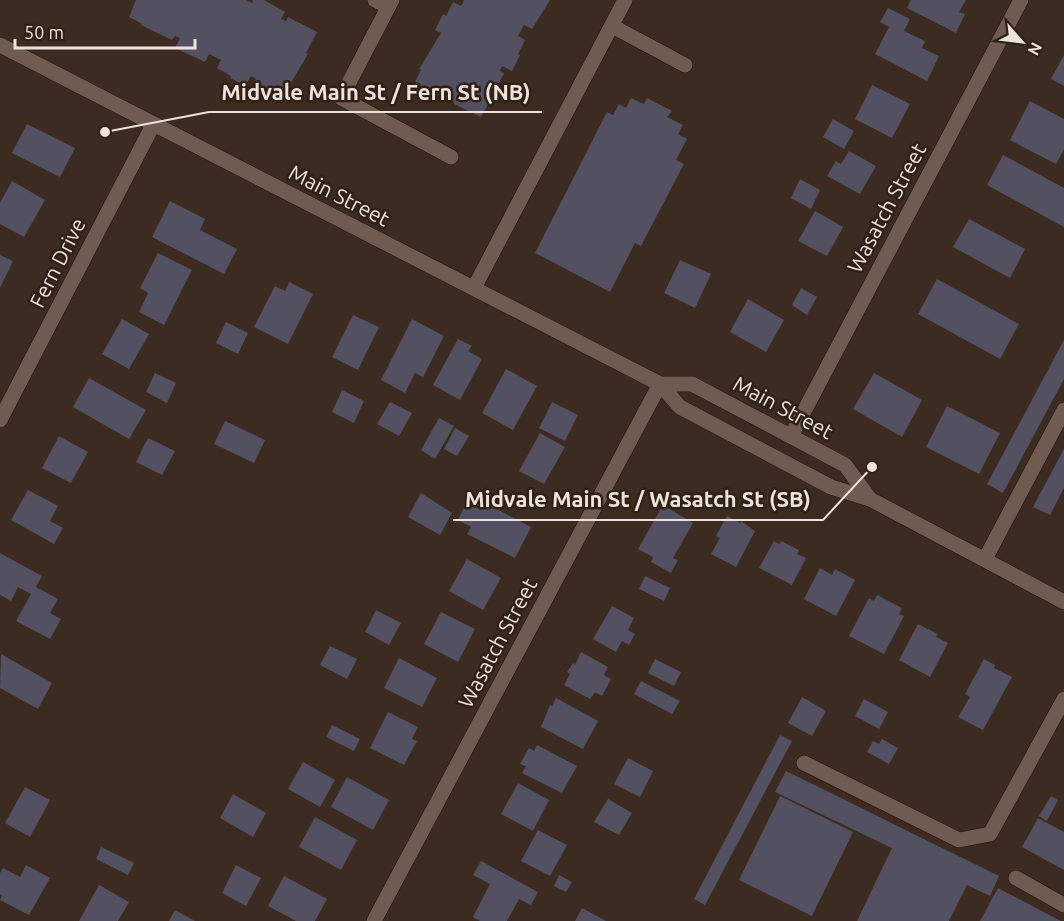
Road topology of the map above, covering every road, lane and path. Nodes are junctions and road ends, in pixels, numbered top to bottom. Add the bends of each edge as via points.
1 (625, 0) edge
2 (1021, 0) edge
3 (385, 2) edge
4 (612, 26) junction
5 (0, 45) edge
6 (685, 65) dead end
7 (153, 125) junction
8 (450, 157) dead end
9 (474, 288) junction
10 (660, 384) junction
11 (1064, 410) edge
12 (0, 420) edge
13 (791, 436) junction
14 (870, 499) junction
15 (985, 559) junction
16 (1064, 602) edge
17 (1064, 699) edge
18 (804, 763) dead end
19 (1016, 878) dead end
20 (1064, 905) edge
21 (374, 921) edge

1 - 4 street
2 - 13 street, Wasatch Street
3 - 8 street via 341,98
4 - 6 street
4 - 9 street
5 - 7 street, Main Street
7 - 9 street, Main Street
7 - 12 street, Fern Drive
9 - 10 street, Main Street
10 - 13 street, Main Street via 692,384
10 - 14 street, Main Street via 680,406 831,487
10 - 21 street, Wasatch Street
11 - 15 street
13 - 14 street, Main Street via 845,465
14 - 15 street, Main Street
15 - 16 street, Main Street
17 - 18 street via 990,834 959,840
19 - 20 street

